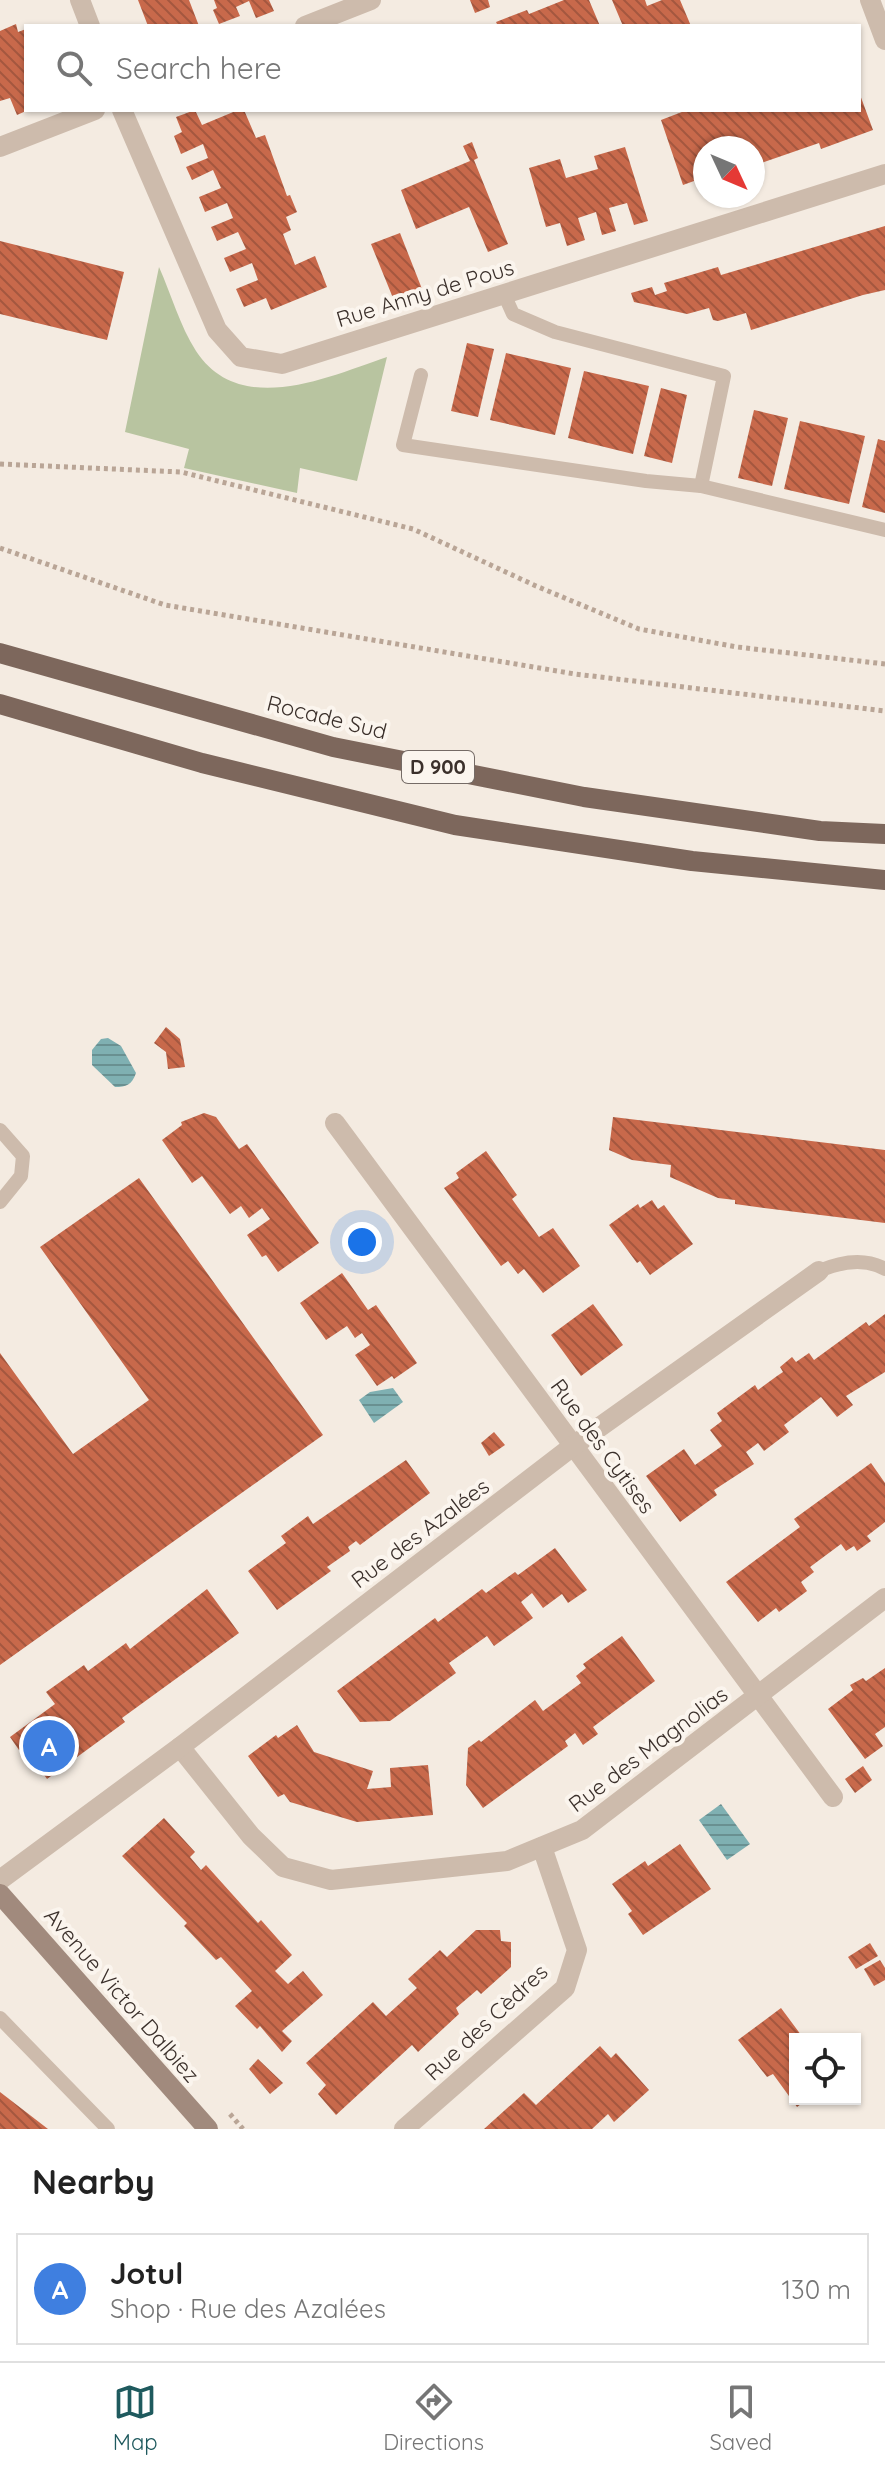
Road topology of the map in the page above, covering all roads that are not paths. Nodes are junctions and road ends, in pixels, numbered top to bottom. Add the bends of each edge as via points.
1 (80, 0) edge
2 (371, 0) edge
3 (870, 0) edge
4 (89, 24) edge
5 (310, 24) edge
6 (885, 40) edge
7 (90, 112) edge
8 (123, 112) edge
9 (0, 147) edge
10 (885, 174) edge
11 (504, 294) junction
12 (421, 375) dead end
13 (701, 486) junction
14 (885, 530) edge
15 (0, 653) edge
16 (0, 704) edge
17 (885, 834) edge
18 (885, 880) edge
19 (335, 1123) dead end
20 (0, 1130) edge
21 (0, 1202) edge
22 (885, 1269) edge
23 (819, 1271) joint
24 (573, 1446) junction
25 (885, 1598) edge
26 (756, 1696) junction
27 (180, 1747) junction
28 (833, 1797) dead end
29 (542, 1847) junction
30 (0, 1880) edge
31 (0, 1894) edge
32 (0, 2018) edge
33 (108, 2129) edge
34 (208, 2129) edge
35 (404, 2129) edge

1 - 4 street
2 - 5 street
3 - 6 street
7 - 9 street
8 - 11 street, Rue Anny de Pous via 217,330 241,357 282,364
10 - 11 street, Rue Anny de Pous
11 - 13 lane via 513,314 555,332 724,376
12 - 13 lane via 403,445
13 - 14 lane
15 - 17 main road, Rocade Sud / D 900 via 333,747 584,797 820,831
16 - 18 main road, D 900 via 202,763 455,825 692,861
19 - 24 street, Rue des Cytises
20 - 21 lane via 23,1156 21,1176
22 - 23 lane, Rue des Azalées via 875,1263 840,1262
23 - 24 street, Rue des Azalées
24 - 26 street, Rue des Cytises
24 - 27 street, Rue des Azalées
25 - 26 street, Rue des Magnolias
26 - 28 street, Rue des Cytises
26 - 29 street, Rue des Magnolias via 582,1830
27 - 29 street, Rue des Magnolias via 251,1836 283,1867 331,1880 507,1861
27 - 30 street, Rue des Azalées
29 - 35 street, Rue des Cèdres via 577,1950 565,1988
31 - 34 street, Avenue Victor Dalbiez
32 - 33 lane

